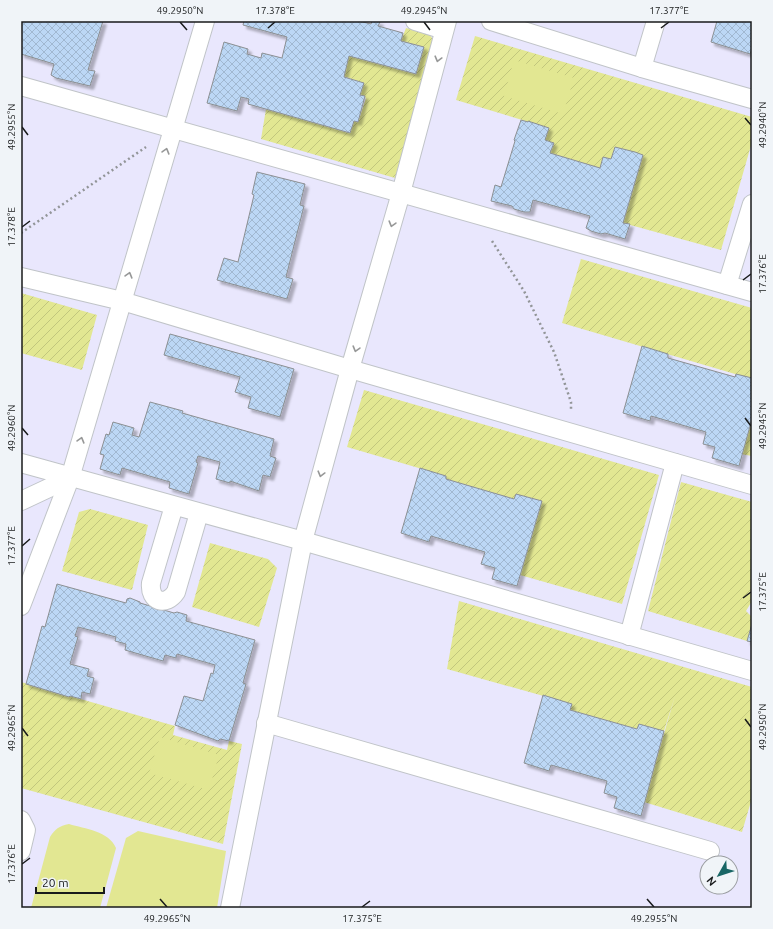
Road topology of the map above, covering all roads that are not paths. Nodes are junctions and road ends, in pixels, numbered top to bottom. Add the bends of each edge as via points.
1 (205, 21) edge
2 (415, 21) edge
3 (492, 21) edge
4 (656, 21) edge
5 (444, 24) edge
6 (642, 68) junction
7 (22, 91) edge
8 (752, 99) edge
9 (172, 129) junction
10 (401, 194) junction
11 (752, 204) edge
12 (21, 277) edge
13 (727, 285) junction
14 (752, 292) edge
15 (122, 301) junction
16 (350, 369) junction
17 (21, 463) edge
18 (675, 463) junction
19 (70, 478) junction
20 (752, 485) edge
21 (21, 501) edge
22 (174, 506) junction
23 (199, 513) junction
24 (303, 541) junction
25 (21, 606) edge
26 (629, 636) junction
27 (752, 671) edge
28 (266, 723) junction
29 (21, 820) edge
30 (21, 851) edge
31 (710, 851) dead end
32 (230, 908) edge

1 - 9 street
2 - 5 street
3 - 6 street
4 - 6 street
5 -> 10 street via 444,38
6 - 8 street
7 - 9 street
9 - 10 street
15 -> 9 street
10 - 13 street
10 -> 16 street
11 - 13 street
12 - 15 street
13 - 14 street
15 - 16 street
19 -> 15 street
16 - 18 street
16 -> 24 street
17 - 19 street
18 - 20 street
18 - 26 street
19 - 21 street
19 - 22 street
19 - 25 street
22 - 23 street
22 - 23 street via 151,583 150,590 159,600 166,601 176,592
23 - 24 street
24 - 26 street
24 - 28 street
26 - 27 street
28 - 31 street
28 - 32 street
29 - 30 street via 26,830

